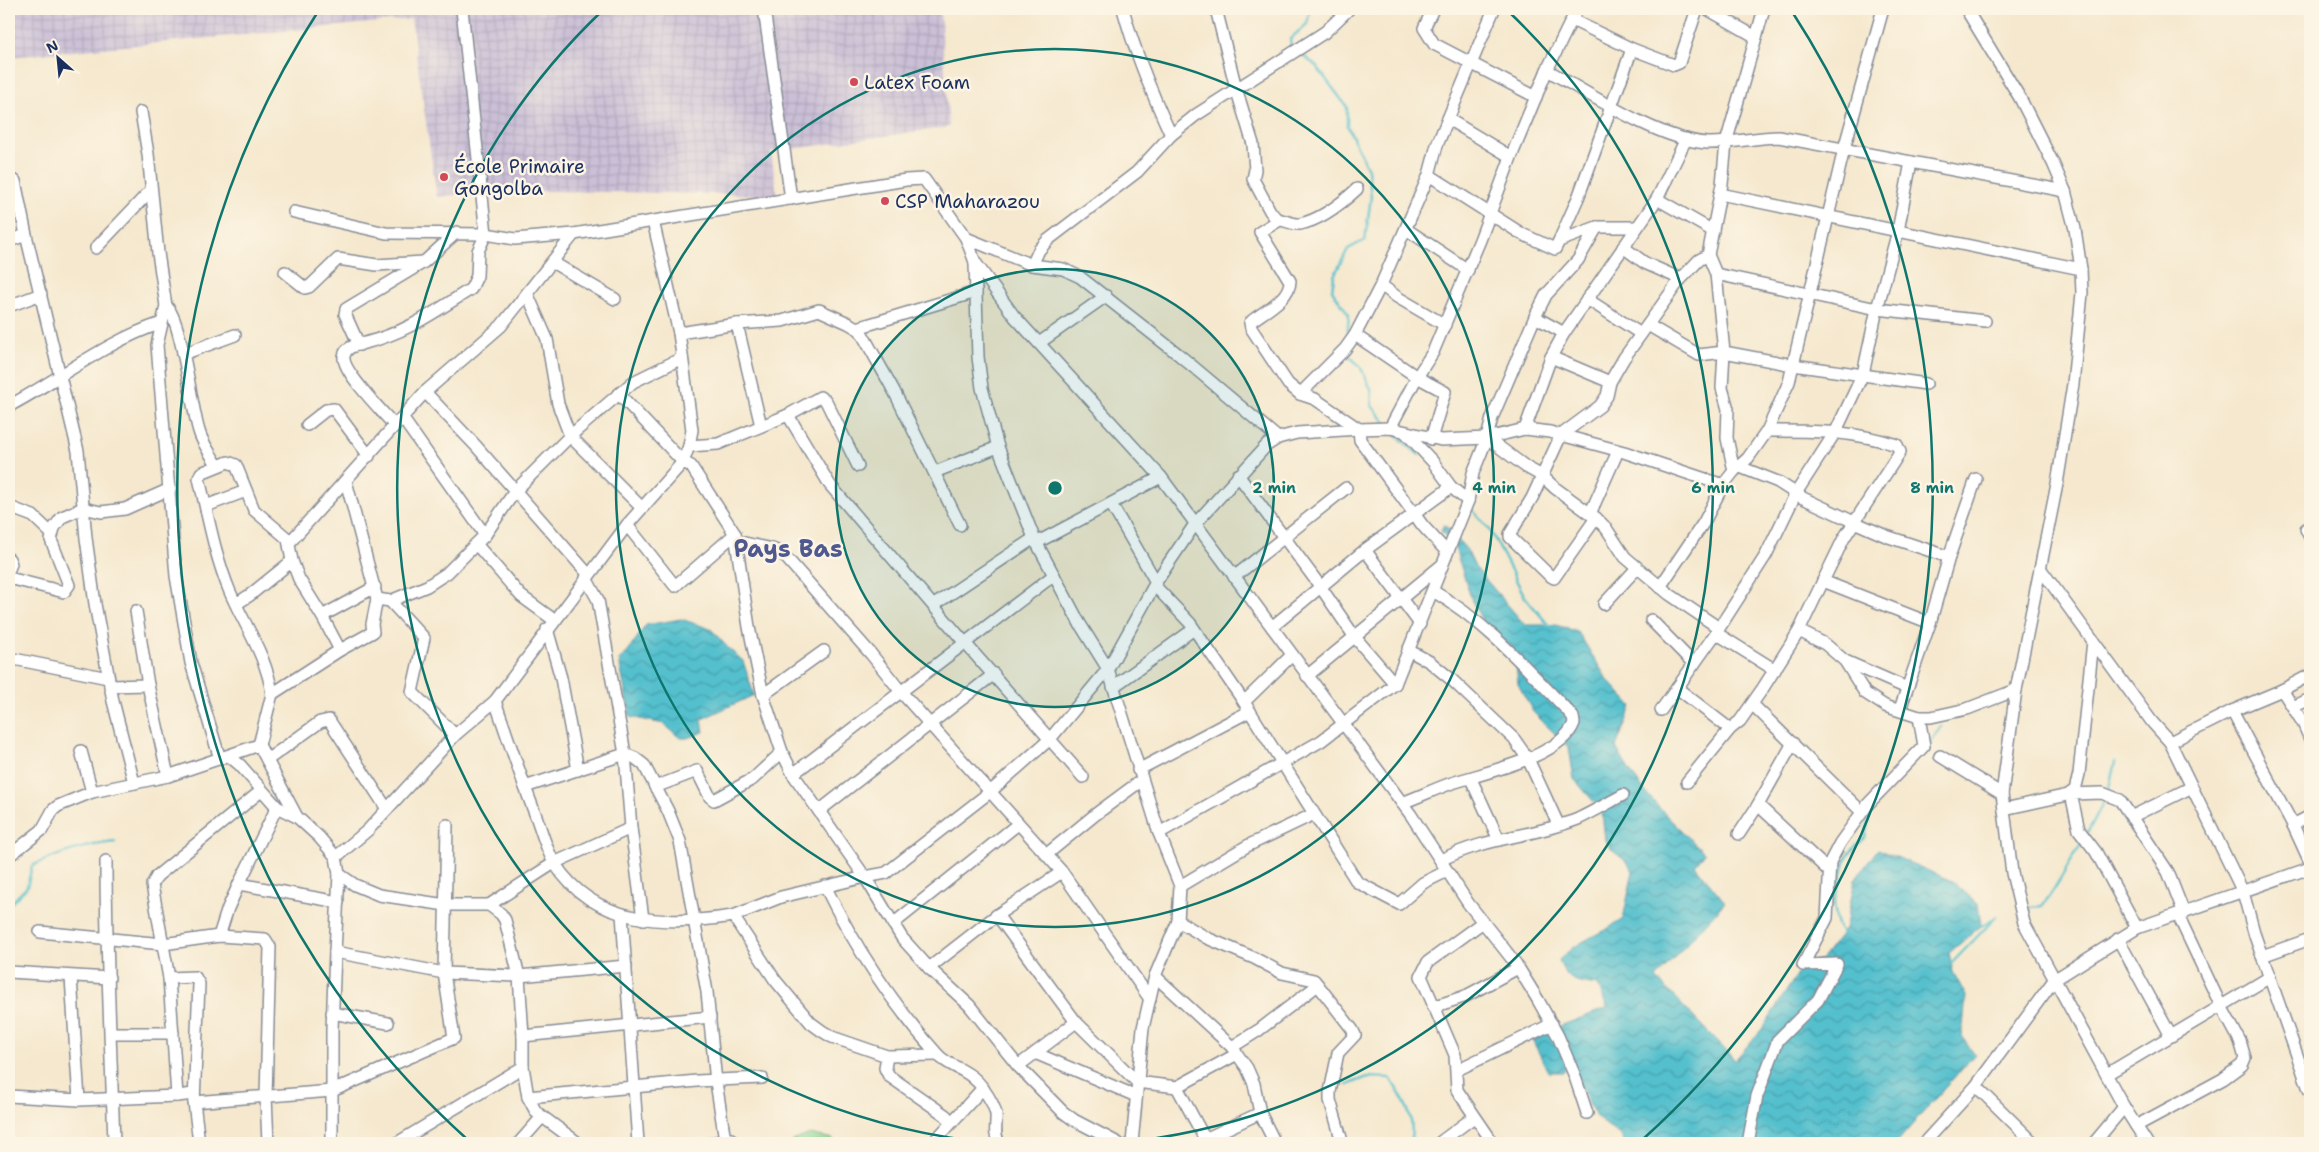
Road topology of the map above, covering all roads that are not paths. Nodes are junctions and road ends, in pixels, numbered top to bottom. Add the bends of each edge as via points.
1 (462, 9) edge
2 (764, 9) edge
3 (1124, 9) edge
4 (1216, 9) edge
5 (1349, 9) edge
6 (1433, 9) edge
7 (1494, 9) edge
8 (1577, 9) edge
9 (1698, 9) edge
10 (1707, 9) edge
11 (1764, 9) edge
12 (1883, 9) edge
13 (1966, 9) edge
14 (1572, 20) junction
15 (1756, 37) junction
16 (1632, 49) junction
17 (1470, 62) junction
18 (1547, 70) junction
19 (1236, 88) junction
20 (1536, 96) junction
21 (1612, 107) junction
22 (141, 112) dead end
23 (1448, 119) junction
24 (1171, 135) junction
25 (1686, 139) junction
26 (1726, 143) junction
27 (1844, 149) junction
28 (1511, 156) junction
29 (1911, 162) junction
30 (1428, 175) junction
31 (15, 181) dead end
32 (1357, 189) dead end
33 (150, 191) junction
34 (2065, 191) junction
35 (1720, 194) junction
36 (791, 199) junction
37 (1657, 199) junction
38 (294, 212) dead end
39 (1489, 213) junction
40 (1829, 217) junction
41 (1277, 218) junction
42 (653, 221) junction
43 (1597, 227) junction
44 (1636, 227) junction
45 (1406, 229) junction
46 (1713, 231) junction
47 (1898, 231) junction
48 (457, 232) junction
49 (486, 234) junction
50 (574, 234) junction
51 (26, 235) junction
52 (966, 238) junction
53 (1559, 240) junction
54 (9, 241) edge
55 (1623, 247) junction
56 (96, 248) dead end
57 (1708, 255) junction
58 (424, 262) junction
59 (552, 262) junction
60 (974, 262) junction
61 (1032, 265) junction
62 (2081, 269) junction
63 (1468, 270) junction
64 (285, 272) dead end
65 (1716, 274) junction
66 (1679, 281) junction
67 (1381, 285) junction
68 (976, 292) junction
69 (527, 293) junction
70 (41, 294) junction
71 (1811, 295) junction
72 (1106, 296) junction
73 (616, 299) dead end
74 (1587, 300) junction
75 (9, 306) edge
76 (166, 306) junction
77 (1877, 309) junction
78 (1535, 316) junction
79 (1985, 321) dead end
80 (162, 323) junction
81 (738, 324) junction
82 (1445, 325) junction
83 (1648, 325) junction
84 (858, 328) junction
85 (679, 333) junction
86 (1564, 333) junction
87 (1641, 334) junction
88 (235, 335) dead end
89 (1355, 335) junction
90 (1039, 343) junction
91 (359, 345) junction
92 (1724, 352) junction
93 (183, 354) junction
94 (1551, 357) junction
95 (682, 358) junction
96 (1793, 365) junction
97 (1863, 374) junction
98 (1417, 376) junction
99 (60, 378) junction
100 (1610, 382) junction
101 (1926, 384) dead end
102 (425, 392) junction
103 (619, 394) junction
104 (1300, 394) junction
105 (9, 406) edge
106 (788, 415) junction
107 (399, 422) junction
108 (307, 425) dead end
109 (761, 426) junction
110 (1359, 428) junction
111 (1390, 428) junction
112 (1525, 429) junction
113 (1767, 431) junction
114 (1404, 432) junction
115 (1836, 432) junction
116 (1561, 435) junction
117 (570, 436) junction
118 (1278, 438) junction
119 (1431, 438) junction
120 (1487, 438) junction
121 (689, 446) junction
122 (998, 447) junction
123 (1618, 451) junction
124 (369, 456) junction
125 (683, 462) junction
126 (217, 465) junction
127 (858, 466) dead end
128 (1737, 469) junction
129 (935, 472) junction
130 (1238, 475) junction
131 (1542, 476) junction
132 (1161, 477) junction
133 (1976, 479) dead end
134 (346, 481) junction
135 (1723, 485) junction
136 (1452, 487) junction
137 (1346, 488) dead end
138 (170, 489) junction
139 (246, 491) junction
140 (515, 491) junction
141 (1796, 493) junction
142 (1468, 501) junction
143 (1111, 504) junction
144 (206, 506) junction
145 (9, 507) edge
146 (641, 507) junction
147 (83, 508) junction
148 (1415, 514) junction
149 (1593, 516) junction
150 (1854, 522) junction
151 (1195, 524) junction
152 (627, 525) junction
153 (960, 525) dead end
154 (52, 534) junction
155 (484, 535) junction
156 (1284, 536) junction
157 (736, 538) junction
158 (1035, 540) junction
159 (289, 543) junction
160 (476, 544) junction
161 (1366, 550) junction
162 (1447, 552) junction
163 (1948, 557) junction
164 (9, 559) edge
165 (292, 561) junction
166 (1442, 565) junction
167 (1637, 568) junction
168 (2040, 568) junction
169 (9, 569) edge
170 (1054, 575) junction
171 (587, 576) junction
172 (1234, 577) junction
173 (9, 578) edge
174 (1824, 582) junction
175 (1155, 584) junction
176 (1320, 586) junction
177 (1660, 587) junction
178 (1433, 591) junction
179 (376, 593) junction
180 (1400, 598) junction
181 (390, 601) junction
182 (236, 604) junction
183 (1604, 604) dead end
184 (934, 605) junction
185 (136, 611) dead end
186 (322, 616) junction
187 (1651, 620) dead end
188 (1930, 623) junction
189 (1420, 624) junction
190 (550, 625) junction
191 (1272, 627) junction
192 (1194, 629) junction
193 (1718, 630) junction
194 (1799, 631) junction
195 (1354, 636) junction
196 (2093, 641) junction
197 (965, 643) junction
198 (340, 650) junction
199 (1408, 650) junction
200 (824, 651) dead end
201 (1292, 655) junction
202 (9, 658) edge
203 (1845, 661) junction
204 (1694, 664) junction
205 (1108, 669) junction
206 (1775, 670) junction
207 (994, 674) junction
208 (2310, 675) edge
209 (1308, 676) junction
210 (109, 682) junction
211 (1395, 684) junction
212 (148, 685) junction
213 (1113, 687) junction
214 (1677, 688) junction
215 (1907, 688) junction
216 (2016, 690) junction
217 (2282, 690) junction
218 (902, 693) junction
219 (272, 694) junction
220 (763, 695) junction
221 (2310, 699) edge
222 (495, 700) junction
223 (1752, 704) junction
224 (1247, 706) junction
225 (2293, 707) junction
226 (1900, 709) junction
227 (1661, 710) dead end
228 (2232, 711) junction
229 (1919, 717) junction
230 (931, 725) junction
231 (1344, 725) junction
232 (1730, 729) junction
233 (455, 735) junction
234 (1050, 739) junction
235 (2310, 739) edge
236 (2170, 742) junction
237 (1793, 743) junction
238 (259, 745) junction
239 (81, 750) dead end
240 (782, 752) junction
241 (625, 754) junction
242 (1940, 756) dead end
243 (225, 758) junction
244 (1528, 759) junction
245 (267, 760) junction
246 (1283, 762) junction
247 (578, 770) junction
248 (793, 774) junction
249 (1140, 775) junction
250 (168, 776) junction
251 (1083, 777) dead end
252 (1471, 779) junction
253 (1687, 782) dead end
254 (134, 784) junction
255 (655, 786) junction
256 (525, 787) junction
257 (2192, 787) junction
258 (261, 791) junction
259 (92, 792) junction
260 (990, 792) junction
261 (2002, 794) junction
262 (2071, 794) junction
263 (1622, 795) dead end
264 (1402, 803) junction
265 (1758, 805) junction
266 (277, 808) junction
267 (387, 809) junction
268 (2004, 809) junction
269 (819, 812) junction
270 (1862, 812) junction
271 (1314, 814) junction
272 (2133, 816) junction
273 (2310, 816) edge
274 (297, 817) junction
275 (1018, 824) junction
276 (1558, 824) junction
277 (447, 825) dead end
278 (2293, 826) junction
279 (631, 828) junction
280 (1159, 833) junction
281 (1739, 834) dead end
282 (1499, 840) junction
283 (1047, 854) junction
284 (9, 856) edge
285 (336, 857) junction
286 (106, 861) dead end
287 (2310, 862) edge
288 (554, 863) junction
289 (1444, 865) junction
290 (2310, 868) edge
291 (1829, 871) junction
292 (1062, 872) junction
293 (338, 874) junction
294 (866, 878) junction
295 (239, 884) junction
296 (825, 886) junction
297 (1180, 886) junction
298 (2243, 892) junction
299 (338, 902) junction
300 (446, 905) junction
301 (489, 905) junction
302 (622, 914) junction
303 (2181, 914) junction
304 (998, 915) junction
305 (733, 916) junction
306 (643, 919) junction
307 (1178, 921) junction
308 (693, 922) junction
309 (1483, 922) junction
310 (893, 924) junction
311 (2137, 928) junction
312 (40, 932) dead end
313 (219, 936) junction
314 (106, 937) junction
315 (2118, 939) junction
316 (2310, 939) edge
317 (163, 944) junction
318 (335, 952) junction
319 (2262, 956) junction
320 (626, 966) junction
321 (929, 968) junction
322 (1518, 968) junction
323 (9, 972) edge
324 (444, 973) junction
325 (519, 976) junction
326 (1155, 976) junction
327 (71, 977) junction
328 (2270, 977) junction
329 (109, 978) junction
330 (169, 978) junction
331 (2054, 980) junction
332 (1318, 985) junction
333 (1150, 999) junction
334 (2221, 1006) junction
335 (1433, 1007) junction
336 (332, 1013) junction
337 (710, 1017) junction
338 (1076, 1022) junction
339 (388, 1023) dead end
340 (1552, 1024) junction
341 (630, 1025) junction
342 (112, 1033) junction
343 (173, 1033) junction
344 (523, 1036) junction
345 (2171, 1036) junction
346 (1235, 1051) junction
347 (1035, 1053) junction
348 (938, 1055) junction
349 (887, 1056) junction
350 (1018, 1066) junction
351 (523, 1067) junction
352 (2307, 1069) edge
353 (1457, 1070) junction
354 (2106, 1074) junction
355 (762, 1078) dead end
356 (716, 1082) junction
357 (1137, 1082) junction
358 (1976, 1086) junction
359 (635, 1087) junction
360 (1178, 1087) junction
361 (983, 1088) junction
362 (332, 1091) junction
363 (2310, 1092) edge
364 (9, 1096) edge
365 (177, 1096) junction
366 (1136, 1096) junction
367 (266, 1097) junction
368 (528, 1097) junction
369 (194, 1098) junction
370 (113, 1099) junction
371 (78, 1100) junction
372 (2124, 1107) junction
373 (1587, 1113) dead end
374 (1260, 1114) junction
375 (542, 1117) junction
376 (1474, 1117) junction
377 (952, 1122) junction
378 (2136, 1126) junction
379 (1489, 1137) dead end
380 (1206, 1141) edge
381 (730, 1142) edge
382 (114, 1143) edge
383 (198, 1143) edge
384 (268, 1143) edge
385 (332, 1143) edge
386 (397, 1143) edge
387 (519, 1143) edge
388 (578, 1143) edge
389 (638, 1143) edge
390 (711, 1143) edge
391 (933, 1143) edge
392 (999, 1143) edge
393 (1118, 1143) edge
394 (1132, 1143) edge
395 (1275, 1143) edge
396 (1340, 1143) edge
397 (1439, 1143) edge
398 (1748, 1143) edge
399 (1924, 1143) edge
400 (2034, 1143) edge
401 (2094, 1143) edge
402 (2147, 1143) edge

1 - 49 street
2 - 36 street
3 - 24 street via 1146,79
4 - 19 street
5 - 19 street via 1325,32
6 - 17 street via 1424,28 1434,44
7 - 17 street
8 - 14 street
9 - 16 street via 1679,63 1670,64
10 - 15 street
11 - 15 street
12 - 27 street
13 - 34 street via 2020,98
14 - 16 street
14 - 18 street
15 - 26 street
16 - 21 street
17 - 20 street
17 - 23 street
18 - 20 street
18 - 21 street
19 - 24 street
19 - 41 street via 1255,154 1253,180 1270,212
20 - 28 street
21 - 25 street via 1670,135
21 - 53 street
22 - 33 street
23 - 28 street
23 - 30 street
24 - 61 street via 1137,172 1048,240 1038,250
25 - 26 street
25 - 37 street
26 - 27 street via 1779,137
26 - 35 street
27 - 29 street
27 - 40 street
28 - 39 street
29 - 34 street
29 - 47 street
30 - 39 street
30 - 45 street
31 - 51 street
32 - 41 street via 1316,218 1299,224
33 - 56 street
33 - 76 street
34 - 62 street via 2076,229
35 - 40 street
35 - 46 street
36 - 42 street
36 - 52 street via 924,179
37 - 44 street
37 - 46 street
38 - 48 street via 386,232
39 - 53 street via 1522,234 1555,249
39 - 63 street
40 - 47 street
40 - 71 street
41 - 104 street via 1275,223 1260,232 1287,273 1290,286 1284,296 1250,325 1276,369
42 - 50 street
42 - 85 street
43 - 44 street
43 - 53 street
43 - 78 street via 1578,260 1546,295
44 - 55 street
45 - 63 street
45 - 67 street
46 - 57 street
47 - 62 street
47 - 77 street
48 - 49 street
48 - 58 street
49 - 50 street via 522,239
49 - 91 street via 478,251 477,276 471,289 409,328
50 - 59 street
51 - 54 street
51 - 70 street
52 - 60 street
52 - 61 street
55 - 66 street
55 - 74 street
57 - 65 street
57 - 66 street
58 - 64 street via 378,265 338,259 304,288
58 - 91 street via 346,309 345,314
59 - 69 street
59 - 73 street
60 - 68 street
60 - 90 street via 1014,316
61 - 72 street via 1063,269
62 - 168 street via 2082,293 2073,384
63 - 82 street
65 - 71 street
65 - 92 street
66 - 83 street
67 - 82 street
67 - 89 street
68 - 84 street
68 - 122 street via 982,388
69 - 102 street via 493,335
69 - 117 street via 547,339 558,404
70 - 75 street
70 - 99 street
71 - 77 street
71 - 96 street
72 - 90 street
72 - 118 street
74 - 86 street
74 - 87 street
76 - 80 street
76 - 93 street via 172,311
77 - 79 street
77 - 97 street
78 - 86 street
78 - 120 street
80 - 99 street via 116,342
80 - 138 street via 157,345
81 - 84 street via 782,321 819,310
81 - 85 street
81 - 109 street
82 - 98 street
83 - 87 street
83 - 92 street via 1699,355
84 - 129 street
85 - 95 street
86 - 94 street
87 - 100 street
88 - 93 street
89 - 98 street
89 - 104 street via 1340,355
90 - 132 street
91 - 107 street via 347,350 344,356 347,370
92 - 96 street
92 - 128 street via 1722,388 1728,409 1728,438
93 - 126 street via 199,432
94 - 100 street
94 - 112 street
95 - 103 street via 642,376
95 - 121 street via 692,430
96 - 97 street
96 - 113 street
97 - 101 street
97 - 115 street
98 - 111 street
98 - 119 street via 1445,393
99 - 105 street
99 - 147 street via 78,451
100 - 116 street via 1607,396 1600,406
102 - 107 street
102 - 140 street
103 - 117 street
103 - 125 street
104 - 110 street via 1315,398
106 - 109 street
106 - 127 street via 823,398
106 - 184 street via 830,485
107 - 124 street
107 - 155 street
108 - 124 street via 326,410 334,409
109 - 121 street via 715,444
110 - 111 street
110 - 118 street
110 - 148 street via 1360,440
111 - 114 street
112 - 116 street
112 - 120 street
113 - 115 street
113 - 128 street
114 - 119 street
114 - 136 street
115 - 141 street
115 - 150 street via 1868,436 1900,448
116 - 123 street
116 - 131 street
117 - 140 street
117 - 146 street
118 - 130 street via 1257,454
119 - 120 street
120 - 131 street
120 - 142 street via 1473,473
121 - 125 street
122 - 129 street
122 - 158 street
123 - 135 street
123 - 149 street
124 - 134 street
125 - 146 street
125 - 157 street via 694,469
126 - 139 street via 228,462 236,465
126 - 144 street via 200,475
128 - 135 street
128 - 141 street via 1778,482
129 - 153 street
130 - 151 street
130 - 156 street
131 - 149 street
131 - 149 street via 1510,534 1514,542 1552,578 1558,575
132 - 143 street
132 - 151 street
133 - 163 street
134 - 159 street
134 - 179 street
135 - 177 street via 1704,522
136 - 142 street
136 - 148 street
137 - 156 street
138 - 147 street via 124,509 101,512
138 - 243 street via 176,576 191,663
139 - 144 street
139 - 159 street via 257,514 283,533
140 - 155 street
140 - 171 street
141 - 150 street
141 - 193 street via 1766,555
142 - 162 street
143 - 158 street
143 - 175 street
144 - 182 street via 218,560
145 - 154 street via 33,516
146 - 152 street
147 - 154 street via 62,517
147 - 210 street
148 - 161 street
148 - 162 street
149 - 167 street
150 - 163 street
150 - 174 street
151 - 172 street
151 - 175 street
152 - 157 street via 675,586
152 - 171 street
154 - 173 street via 52,545 69,585 66,590 61,592
155 - 160 street
156 - 172 street
156 - 176 street
157 - 218 street via 782,553
157 - 220 street
158 - 170 street
158 - 184 street
159 - 165 street
160 - 181 street via 438,580
160 - 190 street
161 - 176 street
161 - 180 street
162 - 166 street
163 - 188 street
164 - 169 street
165 - 182 street
165 - 186 street
166 - 178 street
166 - 180 street
167 - 177 street
167 - 183 street
168 - 196 street
168 - 216 street
170 - 197 street
170 - 205 street
171 - 190 street
171 - 241 street via 598,600
172 - 191 street
174 - 188 street
174 - 194 street
175 - 192 street
175 - 205 street
176 - 191 street
176 - 195 street
177 - 193 street
178 - 189 street
178 - 244 street via 1452,602 1516,658 1573,717 1573,726 1564,736
179 - 181 street
179 - 186 street
179 - 198 street via 373,632
180 - 189 street
180 - 195 street
181 - 233 street via 424,638 412,692
182 - 219 street via 266,666
184 - 197 street
185 - 212 street
186 - 198 street
187 - 204 street
188 - 215 street
189 - 199 street
190 - 222 street
190 - 247 street
191 - 201 street
192 - 213 street
192 - 224 street
193 - 204 street
193 - 206 street
194 - 203 street via 1825,644
194 - 206 street
195 - 209 street
195 - 211 street
196 - 236 street
196 - 262 street via 2078,774
197 - 207 street
197 - 218 street
198 - 219 street
199 - 211 street
199 - 244 street via 1452,680 1514,739
200 - 220 street
201 - 209 street
201 - 224 street
202 - 210 street
203 - 215 street
203 - 226 street via 1865,694 1885,706
204 - 214 street
205 - 213 street
205 - 234 street
206 - 223 street
207 - 230 street
207 - 234 street
208 - 217 street
209 - 231 street
210 - 212 street
210 - 254 street
211 - 231 street
212 - 250 street
213 - 249 street
214 - 227 street
214 - 232 street
215 - 226 street
216 - 229 street via 1967,710
216 - 261 street
217 - 225 street
217 - 228 street
218 - 230 street
218 - 248 street
219 - 238 street
220 - 240 street
221 - 225 street
222 - 233 street
222 - 256 street
223 - 232 street via 1740,722
223 - 237 street
224 - 246 street
224 - 249 street
225 - 235 street
226 - 229 street
228 - 236 street
228 - 278 street
229 - 270 street via 1924,746
230 - 260 street
230 - 269 street
231 - 246 street
231 - 264 street
232 - 253 street
233 - 267 street
234 - 251 street
234 - 260 street
236 - 257 street
237 - 265 street
237 - 270 street
238 - 243 street
238 - 245 street
239 - 259 street
240 - 248 street
240 - 255 street via 753,778 714,800 697,771
241 - 247 street
241 - 255 street via 640,761
241 - 279 street
242 - 261 street
243 - 250 street
243 - 258 street via 244,770
244 - 252 street
244 - 276 street
245 - 267 street via 320,722 329,720
245 - 274 street
246 - 271 street
246 - 280 street
247 - 256 street
248 - 269 street
249 - 280 street
249 - 283 street
250 - 254 street
252 - 264 street
252 - 282 street
254 - 259 street
255 - 308 street via 680,841
256 - 288 street
257 - 272 street
257 - 298 street
258 - 266 street
258 - 317 street via 153,880 151,890
259 - 284 street via 55,808 45,827
260 - 275 street
260 - 294 street via 886,874
261 - 268 street
262 - 268 street
262 - 272 street via 2108,795 2120,800
262 - 311 street via 2079,830 2096,852
263 - 276 street via 1578,819
264 - 289 street
265 - 281 street
265 - 291 street
266 - 274 street
266 - 295 street
267 - 285 street
268 - 331 street via 2012,873 2024,923
269 - 294 street
270 - 291 street via 1840,843
271 - 289 street via 1357,882 1399,904
271 - 297 street via 1247,846
272 - 303 street via 2168,872
273 - 278 street
274 - 285 street
275 - 283 street
275 - 310 street
276 - 282 street
277 - 300 street
278 - 287 street
279 - 288 street
279 - 306 street
280 - 297 street
282 - 289 street via 1463,849
283 - 292 street
285 - 293 street
286 - 314 street
288 - 301 street
288 - 302 street via 584,897
289 - 309 street
290 - 298 street
291 - 398 street via 1827,918 1803,965 1836,964 1818,1000 1778,1040 1757,1096
292 - 304 street
292 - 333 street
293 - 299 street
293 - 300 street via 379,895
294 - 296 street
294 - 310 street
295 - 299 street
295 - 313 street
296 - 305 street via 780,897
296 - 348 street via 867,960
297 - 307 street
298 - 303 street
298 - 319 street
299 - 318 street
300 - 301 street
300 - 324 street
301 - 325 street via 505,920
302 - 306 street
302 - 320 street
303 - 311 street
303 - 334 street
304 - 321 street
304 - 338 street
305 - 308 street
305 - 349 street via 775,980 811,1023 832,1037
306 - 308 street
307 - 326 street
307 - 332 street via 1282,973 1314,980
308 - 337 street
309 - 322 street
309 - 335 street via 1425,966 1420,976
310 - 321 street via 910,949
311 - 315 street
312 - 314 street
313 - 317 street
313 - 367 street via 265,939 270,947
314 - 317 street
314 - 329 street
315 - 331 street
315 - 345 street
316 - 319 street
317 - 330 street
318 - 324 street
318 - 336 street
319 - 328 street
320 - 325 street
320 - 341 street
321 - 350 street via 969,1005
322 - 335 street via 1466,996
322 - 340 street
323 - 327 street
324 - 325 street
324 - 362 street via 454,1038
325 - 344 street
326 - 333 street
326 - 346 street
327 - 329 street
327 - 371 street
328 - 334 street
328 - 352 street
329 - 342 street
330 - 343 street
330 - 369 street via 195,977 199,984
331 - 354 street
331 - 358 street
332 - 346 street
332 - 396 street via 1355,1035 1338,1054 1330,1092
333 - 357 street via 1140,1043
334 - 345 street
334 - 378 street via 2244,1051 2246,1058 2242,1064 2224,1078
335 - 353 street via 1452,1047
336 - 339 street
336 - 362 street
337 - 341 street
337 - 356 street
338 - 347 street
338 - 357 street
340 - 353 street
340 - 373 street
341 - 344 street
341 - 359 street
342 - 343 street
342 - 370 street
343 - 365 street
344 - 351 street
345 - 354 street
346 - 360 street
346 - 374 street via 1254,1084
347 - 350 street
347 - 366 street
348 - 349 street
348 - 361 street via 965,1070
349 - 377 street via 885,1068 889,1076
350 - 393 street via 1074,1120
351 - 368 street
351 - 386 street
352 - 363 street
353 - 376 street via 1457,1090
354 - 372 street
355 - 356 street
356 - 359 street
356 - 381 street
357 - 360 street
357 - 366 street
358 - 399 street
358 - 400 street
359 - 368 street
359 - 389 street
360 - 380 street
361 - 377 street
361 - 392 street via 996,1115 995,1131
362 - 367 street
362 - 385 street
364 - 371 street
365 - 369 street
365 - 370 street
366 - 394 street
367 - 369 street
367 - 384 street
368 - 375 street
369 - 383 street
370 - 371 street
370 - 382 street
372 - 378 street
372 - 401 street
374 - 380 street
374 - 395 street
375 - 387 street
375 - 388 street
376 - 379 street
376 - 397 street
377 - 391 street
378 - 402 street
381 - 390 street

